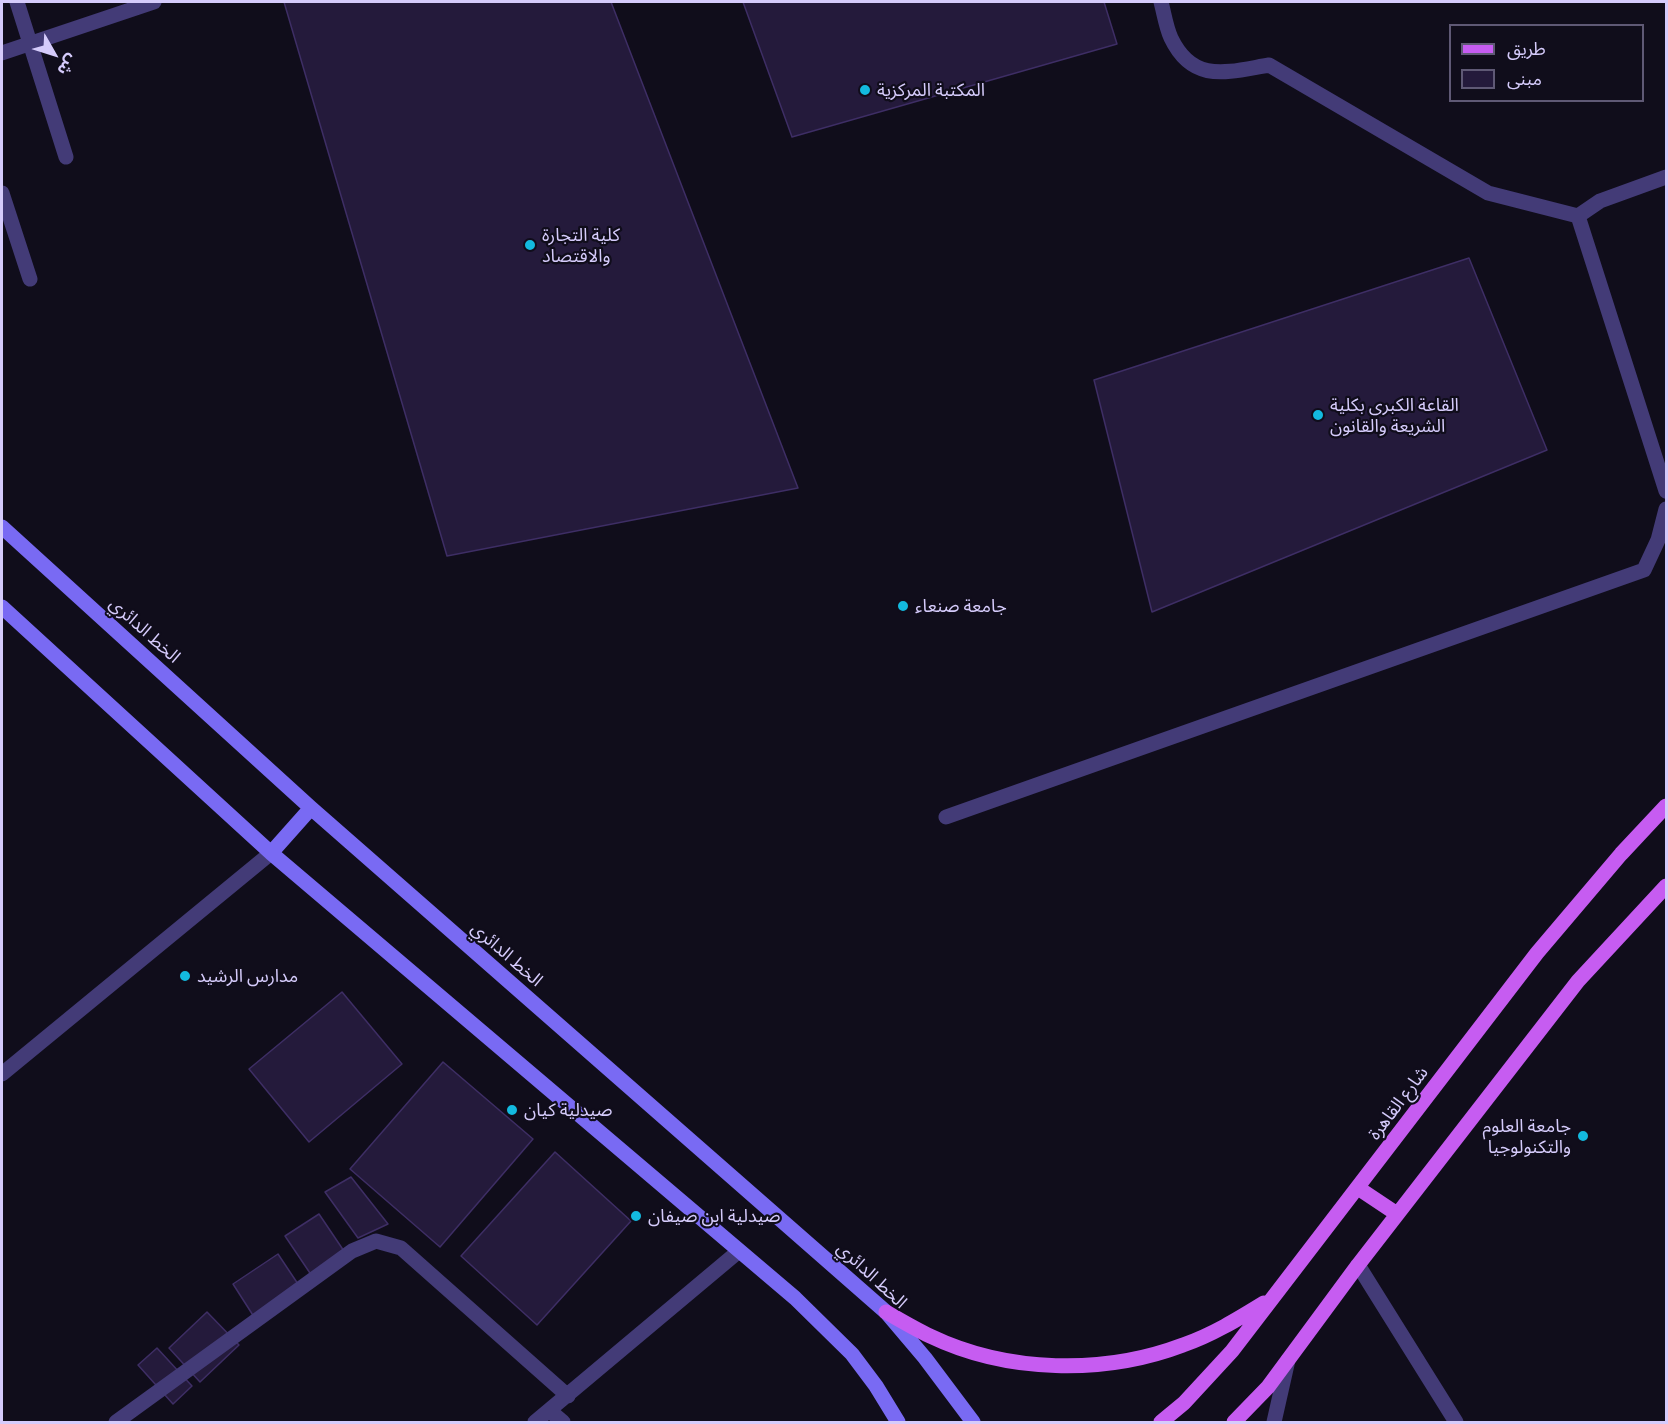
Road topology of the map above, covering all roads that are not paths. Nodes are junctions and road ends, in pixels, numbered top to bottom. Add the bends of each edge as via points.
1 (17, 2) edge
2 (154, 2) edge
3 (1161, 2) edge
4 (30, 44) junction
5 (2, 53) edge
6 (66, 157) dead end
7 (1666, 177) edge
8 (2, 192) edge
9 (1578, 216) junction
10 (30, 279) dead end
11 (1666, 491) edge
12 (1666, 509) edge
13 (2, 527) edge
14 (2, 607) edge
15 (1666, 806) edge
16 (311, 808) junction
17 (946, 817) dead end
18 (271, 853) junction
19 (1666, 886) edge
20 (2, 1074) edge
21 (1358, 1188) junction
22 (1397, 1214) junction
23 (739, 1251) junction
24 (1358, 1265) junction
25 (1276, 1295) junction
26 (886, 1311) junction
27 (1288, 1360) junction
28 (568, 1396) junction
29 (550, 1411) junction
30 (117, 1422) edge
31 (535, 1422) edge
32 (562, 1422) edge
33 (898, 1422) edge
34 (973, 1422) edge
35 (1161, 1422) edge
36 (1234, 1422) edge
37 (1274, 1422) edge
38 (1456, 1422) edge

1 - 4 street
2 - 4 street
3 - 9 street via 1171,38 1188,63 1207,72 1269,65 1488,193
4 - 5 street
4 - 6 street
7 - 9 street via 1599,201
8 - 10 street
9 - 11 street
12 - 17 street via 1644,570
13 - 16 main road, الخط الدائري
14 - 18 main road
15 - 21 main road, شارع القاهرة via 1537,953
16 - 18 main road
16 - 26 main road, الخط الدائري
18 - 20 street
18 - 23 main road
19 - 22 main road via 1578,981
21 - 22 main road
21 - 25 main road, شارع القاهرة
22 - 24 main road
23 - 28 street
23 - 33 main road via 852,1354
24 - 27 main road
24 - 38 street
25 - 26 main road via 1230,1324 1183,1345 1133,1360 1082,1366 1030,1364 979,1354 931,1336
25 - 35 main road, شارع القاهرة via 1232,1352
26 - 34 main road, الخط الدائري
27 - 36 main road
27 - 37 street
28 - 29 street
28 - 30 street via 400,1248 376,1241 352,1251
29 - 31 street
29 - 32 street

